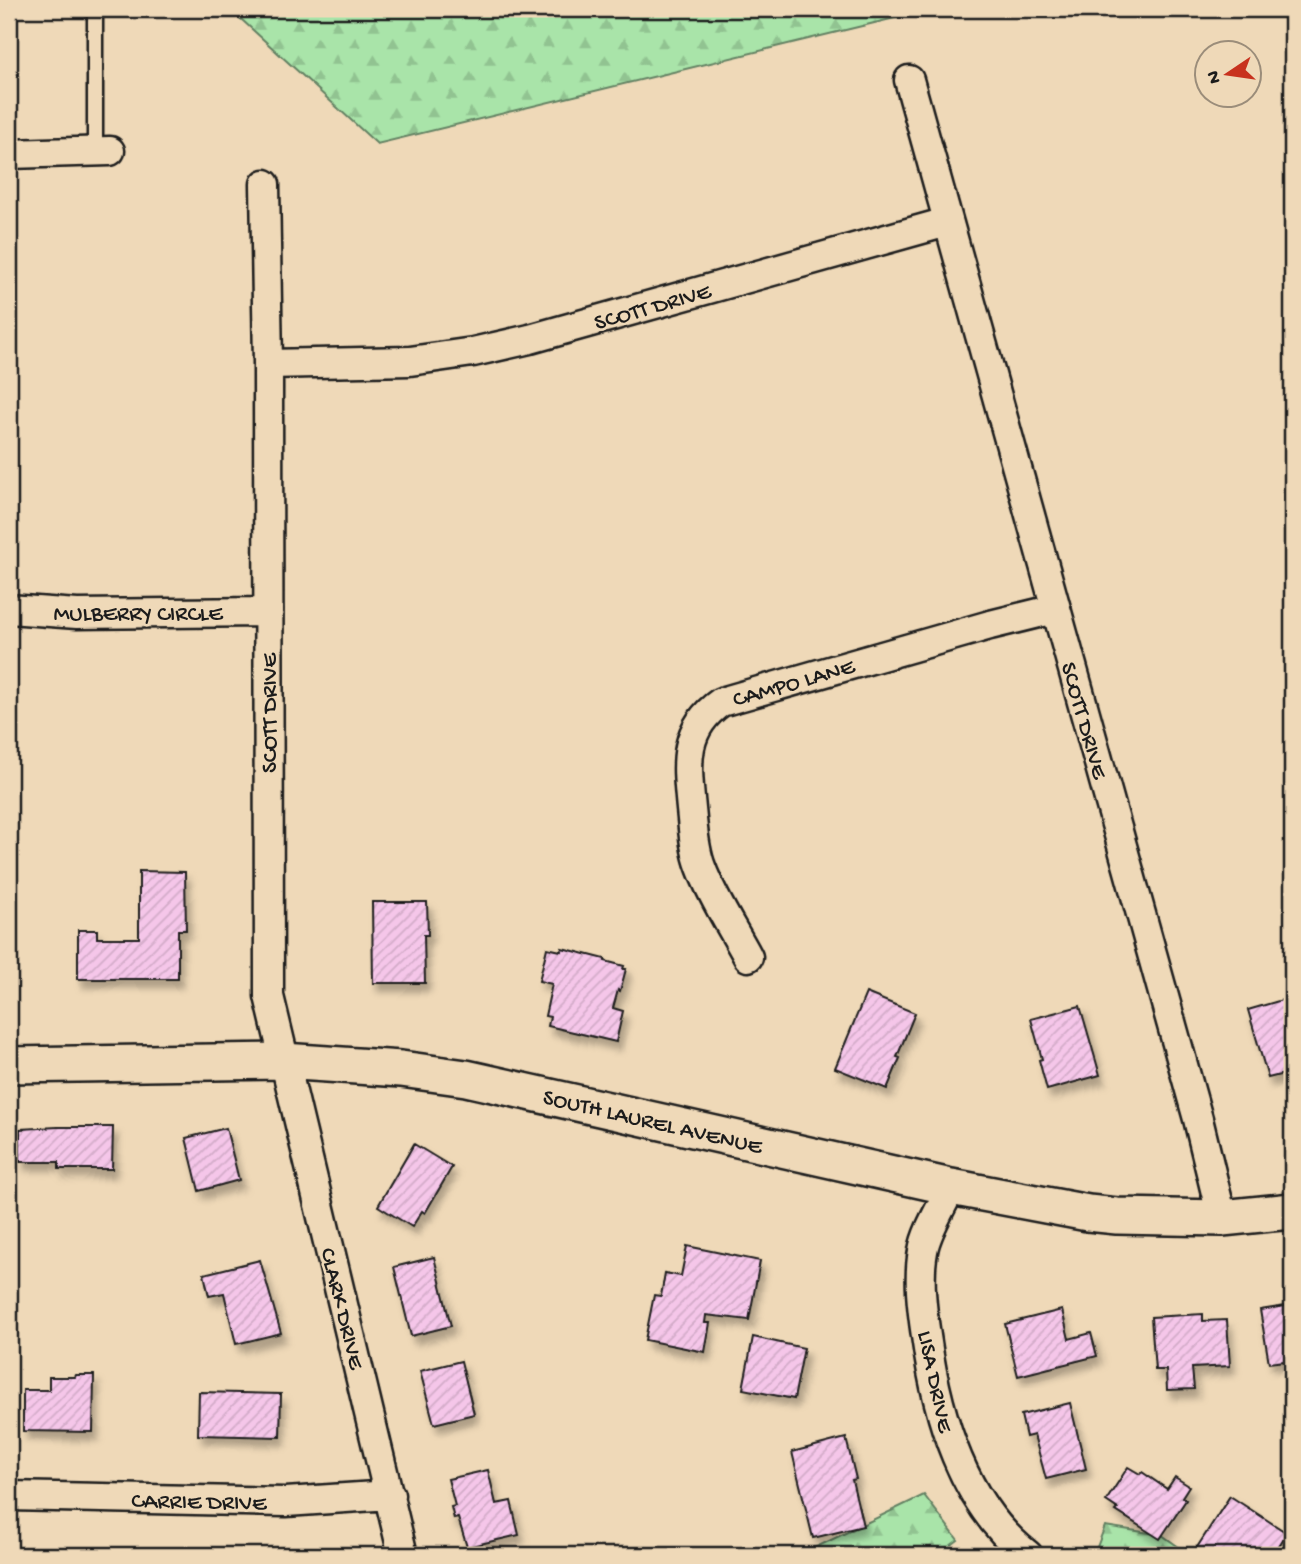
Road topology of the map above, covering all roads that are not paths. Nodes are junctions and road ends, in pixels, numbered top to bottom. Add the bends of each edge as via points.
1 (95, 9) edge
2 (909, 80) dead end
3 (102, 152) joint
4 (9, 154) edge
5 (265, 184) dead end
6 (947, 222) junction
7 (268, 364) junction
8 (9, 609) edge
9 (1055, 609) junction
10 (267, 612) junction
11 (748, 957) dead end
12 (283, 1061) junction
13 (9, 1065) edge
14 (951, 1187) junction
15 (1292, 1211) edge
16 (1222, 1218) junction
17 (390, 1495) junction
18 (9, 1496) edge
19 (403, 1555) edge
20 (1028, 1555) edge

1 - 3 lane
2 - 6 street, SCOTT DRIVE
3 - 4 street
5 - 7 street, SCOTT DRIVE
6 - 7 street, SCOTT DRIVE via 473,352 410,361
6 - 9 street, SCOTT DRIVE
7 - 10 street, SCOTT DRIVE
8 - 10 street, MULBERRY CIRCLE via 77,614
9 - 11 street, CAMPO LANE via 721,702 706,712 695,730 687,768 693,836 700,867
9 - 16 street, SCOTT DRIVE via 1195,1106
10 - 12 street, SCOTT DRIVE via 269,996
12 - 13 street, SOUTH LAUREL AVENUE
12 - 14 street, SOUTH LAUREL AVENUE via 466,1078
12 - 17 street, CLARK DRIVE
14 - 16 street, SOUTH LAUREL AVENUE via 1088,1213
14 - 20 street, LISA DRIVE via 923,1248 922,1308 930,1367 953,1449 970,1486 1003,1532
15 - 16 street, SOUTH LAUREL AVENUE
17 - 18 street, CARRIE DRIVE via 286,1502
17 - 19 street, CLARK DRIVE

